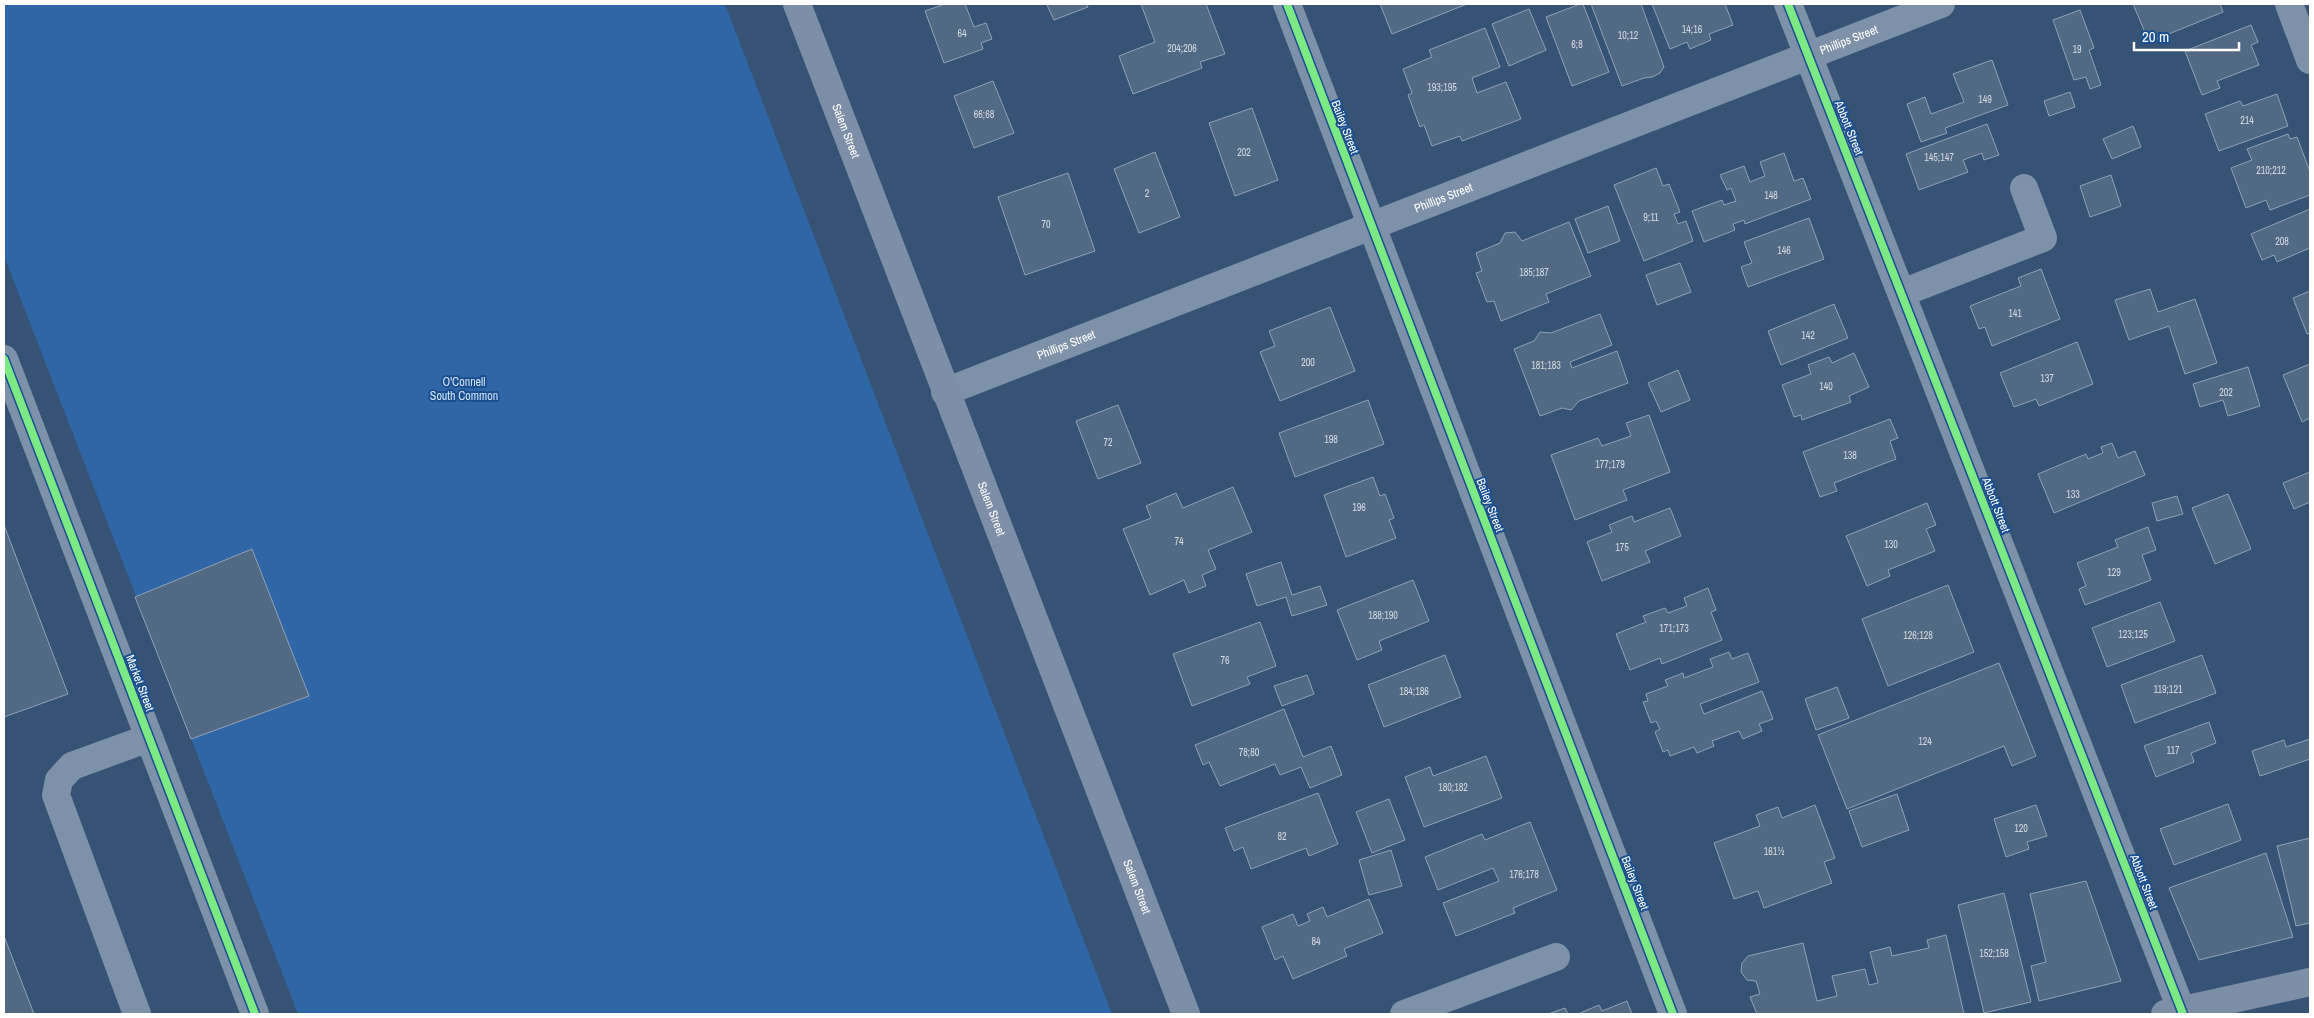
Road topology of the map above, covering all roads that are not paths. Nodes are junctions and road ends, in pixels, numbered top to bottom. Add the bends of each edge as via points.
1 (797, 4) edge
2 (1287, 4) edge
3 (1788, 4) edge
4 (1941, 4) edge
5 (2289, 4) edge
6 (1808, 55) junction
7 (2310, 60) edge
8 (2024, 188) dead end
9 (1371, 225) junction
10 (1902, 294) junction
11 (4, 359) edge
12 (945, 392) junction
13 (149, 738) junction
14 (1556, 957) dead end
15 (2310, 982) edge
16 (2176, 1013) edge
17 (137, 1014) edge
18 (255, 1014) edge
19 (1186, 1014) edge
20 (1404, 1014) edge
21 (1673, 1014) edge

1 - 12 main road, Salem Street
2 - 9 street, Bailey Street
3 - 6 street, Abbott Street
4 - 6 street, Phillips Street
5 - 7 street
6 - 9 street, Phillips Street
6 - 10 street, Abbott Street
8 - 10 street via 2043,238
9 - 12 street, Phillips Street
9 - 21 street, Bailey Street
10 - 16 street, Abbott Street
11 - 13 street, Market Street
12 - 19 main road, Salem Street
13 - 17 street via 72,766 59,780 56,795
13 - 18 street, Market Street
14 - 20 street
15 - 16 main road

